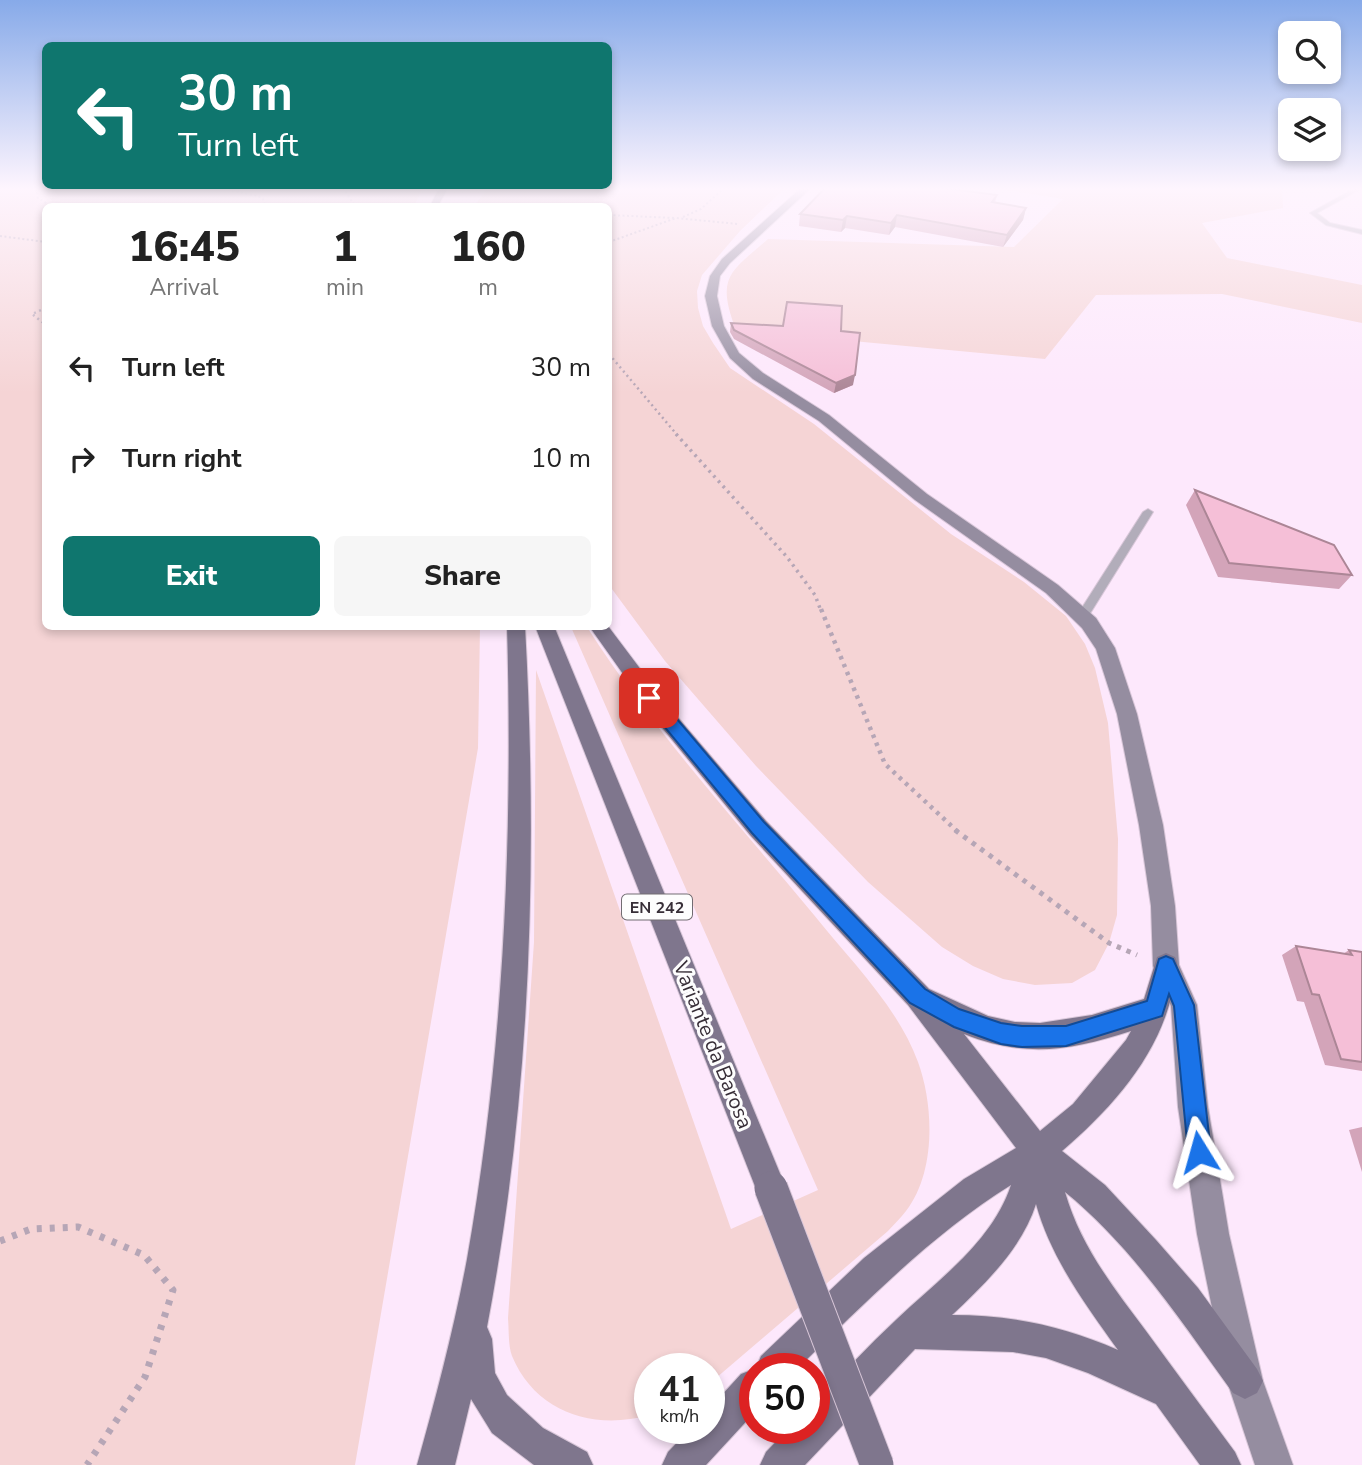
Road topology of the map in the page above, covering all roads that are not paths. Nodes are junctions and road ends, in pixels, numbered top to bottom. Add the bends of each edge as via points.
1 (732, 256) edge
2 (1148, 512) dead end
3 (1082, 617) junction
4 (516, 630) edge
5 (546, 630) edge
6 (601, 630) edge
7 (1166, 966) junction
8 (917, 996) junction
9 (1155, 1009) junction
10 (1038, 1152) junction
11 (473, 1319) junction
12 (908, 1332) junction
13 (789, 1353) edge
14 (1245, 1381) junction
15 (1169, 1392) junction
16 (739, 1403) edge
17 (436, 1465) edge
18 (574, 1465) edge
19 (681, 1465) edge
20 (779, 1465) edge
21 (877, 1465) edge
22 (1222, 1465) edge
23 (1275, 1465) edge

1 - 3 main road via 712,287 718,327 734,355 1039,579
2 - 3 lane
3 - 7 main road via 1105,648 1127,714 1152,825
4 - 11 main road via 522,772 517,940 508,1061
5 - 21 main road, Variante da Barosa / EN 242, bridge via 771,1188
6 - 8 main road via 637,682 758,828
7 - 9 main road
7 - 14 main road via 1184,1005 1205,1193
8 - 9 main road via 978,1028 1022,1037 1066,1036
8 - 10 main road
9 - 10 main road via 1136,1050 1110,1083 1083,1114
10 - 12 main road via 1017,1215 973,1273
10 - 13 main road via 975,1190 896,1254
10 - 14 main road via 1094,1196 1144,1251
10 - 15 main road via 1058,1225 1074,1256
11 - 17 main road
11 - 18 main road via 478,1375 504,1421 541,1449
12 - 15 main road via 1006,1335 1052,1342
12 - 20 main road
14 - 23 main road
15 - 22 main road
16 - 19 main road

